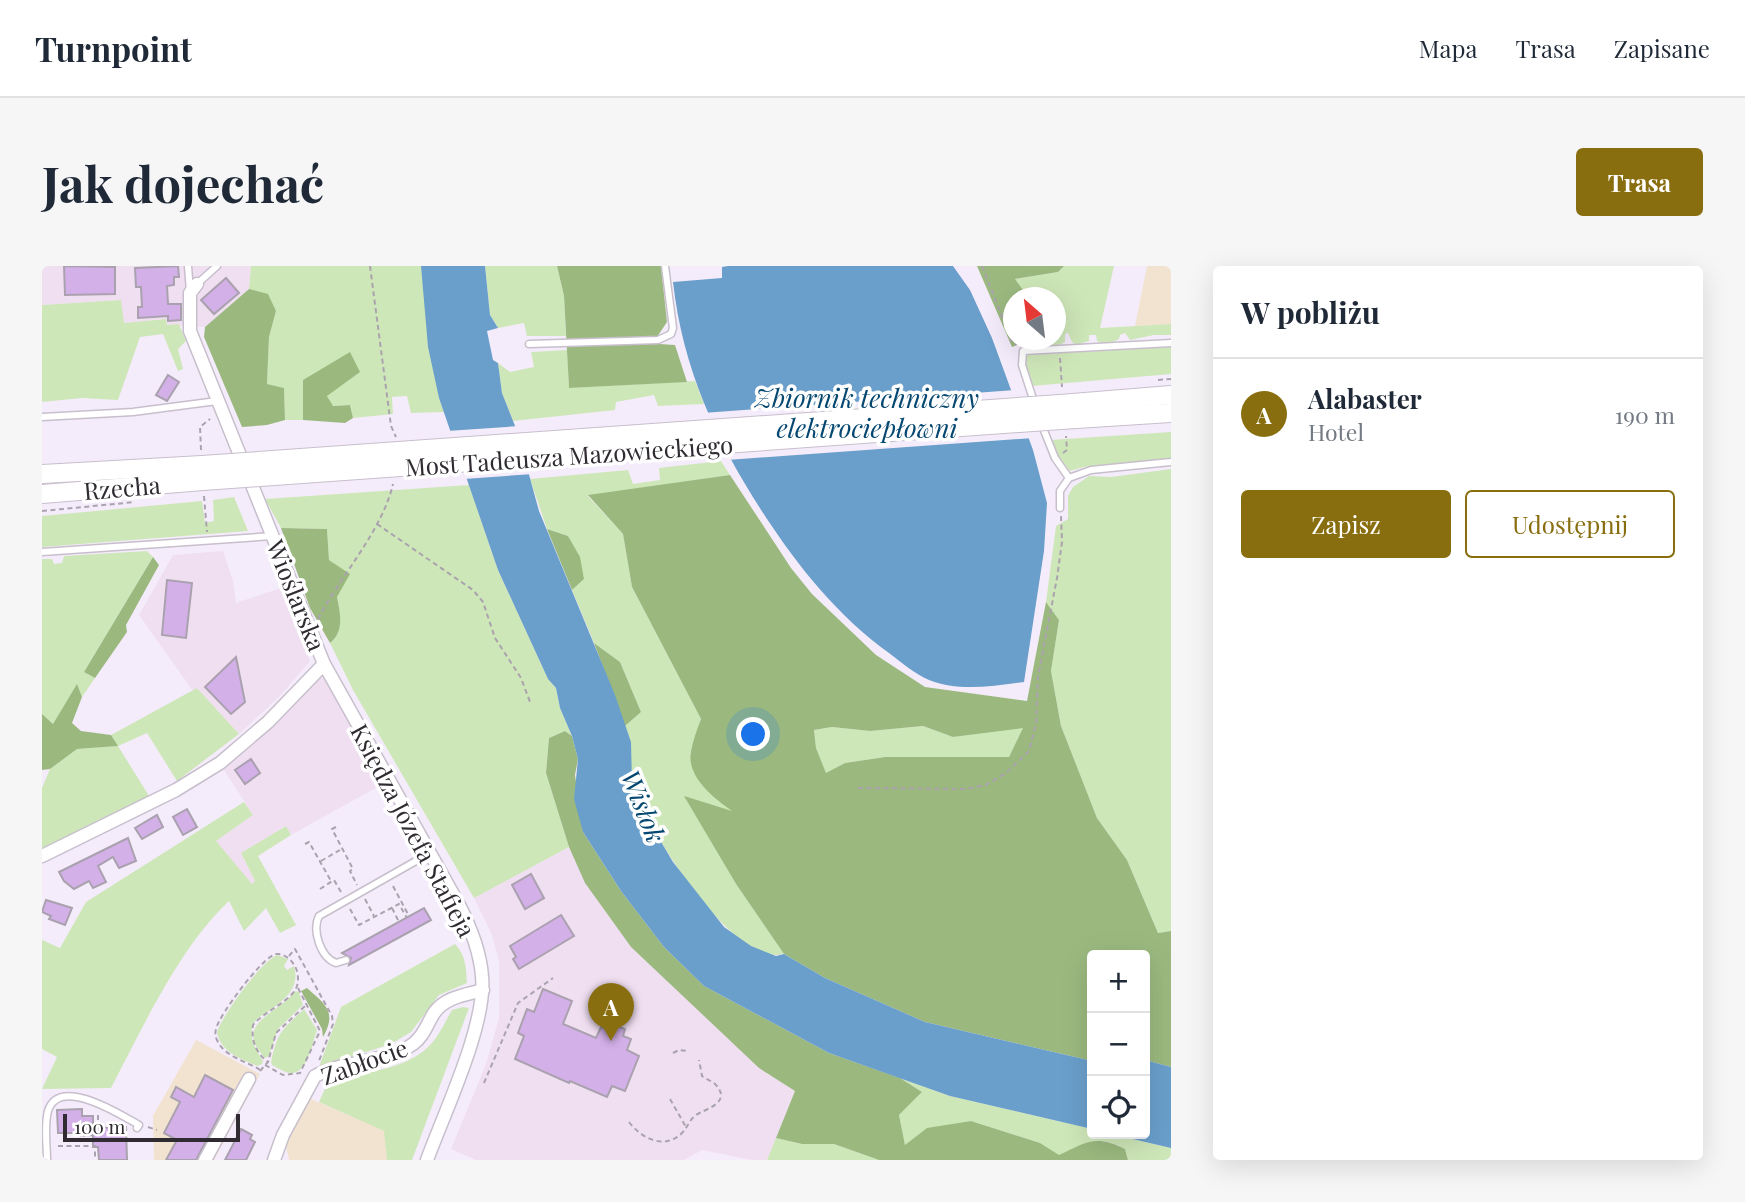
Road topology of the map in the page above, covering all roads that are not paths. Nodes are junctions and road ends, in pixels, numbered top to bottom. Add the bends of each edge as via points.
1 (188, 266) edge
2 (217, 266) edge
3 (665, 266) edge
4 (194, 288) junction
5 (1171, 343) edge
6 (529, 344) dead end
7 (1171, 395) edge
8 (219, 405) junction
9 (1062, 412) junction
10 (1171, 413) edge
11 (42, 417) edge
12 (1171, 463) edge
13 (202, 473) junction
14 (42, 474) edge
15 (1069, 478) junction
16 (42, 494) edge
17 (1060, 508) road end
18 (273, 536) junction
19 (42, 552) edge
20 (324, 664) junction
21 (430, 853) junction
22 (42, 856) edge
23 (346, 960) dead end
24 (482, 990) junction
25 (249, 1079) road end
26 (137, 1128) dead end
27 (42, 1160) edge
28 (47, 1160) edge
29 (205, 1160) edge
30 (274, 1160) edge
31 (427, 1160) edge

1 - 4 lane
2 - 4 lane
3 - 6 lane via 674,328 671,334 658,340
4 - 8 street, Wioślarska via 190,331
5 - 15 lane via 1023,351 1022,365 1038,414 1055,458
7 - 9 main road
8 - 11 lane
8 - 18 street, Wioślarska
9 - 10 main road
9 - 13 main road, Most Tadeusza Mazowieckiego, bridge
12 - 15 lane via 1091,470
13 - 14 main road, Rzecha
13 - 16 main road, Rzecha
15 - 17 lane via 1060,491
18 - 19 lane
18 - 20 street, Wioślarska
20 - 21 street, Księdza Józefa Stafieja
20 - 22 street, Wioślarska via 220,763 176,790
21 - 23 lane via 319,915 319,943 328,959 335,963
21 - 24 street, Księdza Józefa Stafieja via 473,935 481,962
24 - 30 street, Zabłocie via 442,1004 423,1035 404,1050 315,1076 282,1135
24 - 31 street, Księdza Józefa Stafieja via 478,1020
25 - 29 street
26 - 28 lane via 139,1125 85,1098 55,1101 47,1116
27 - 28 lane

